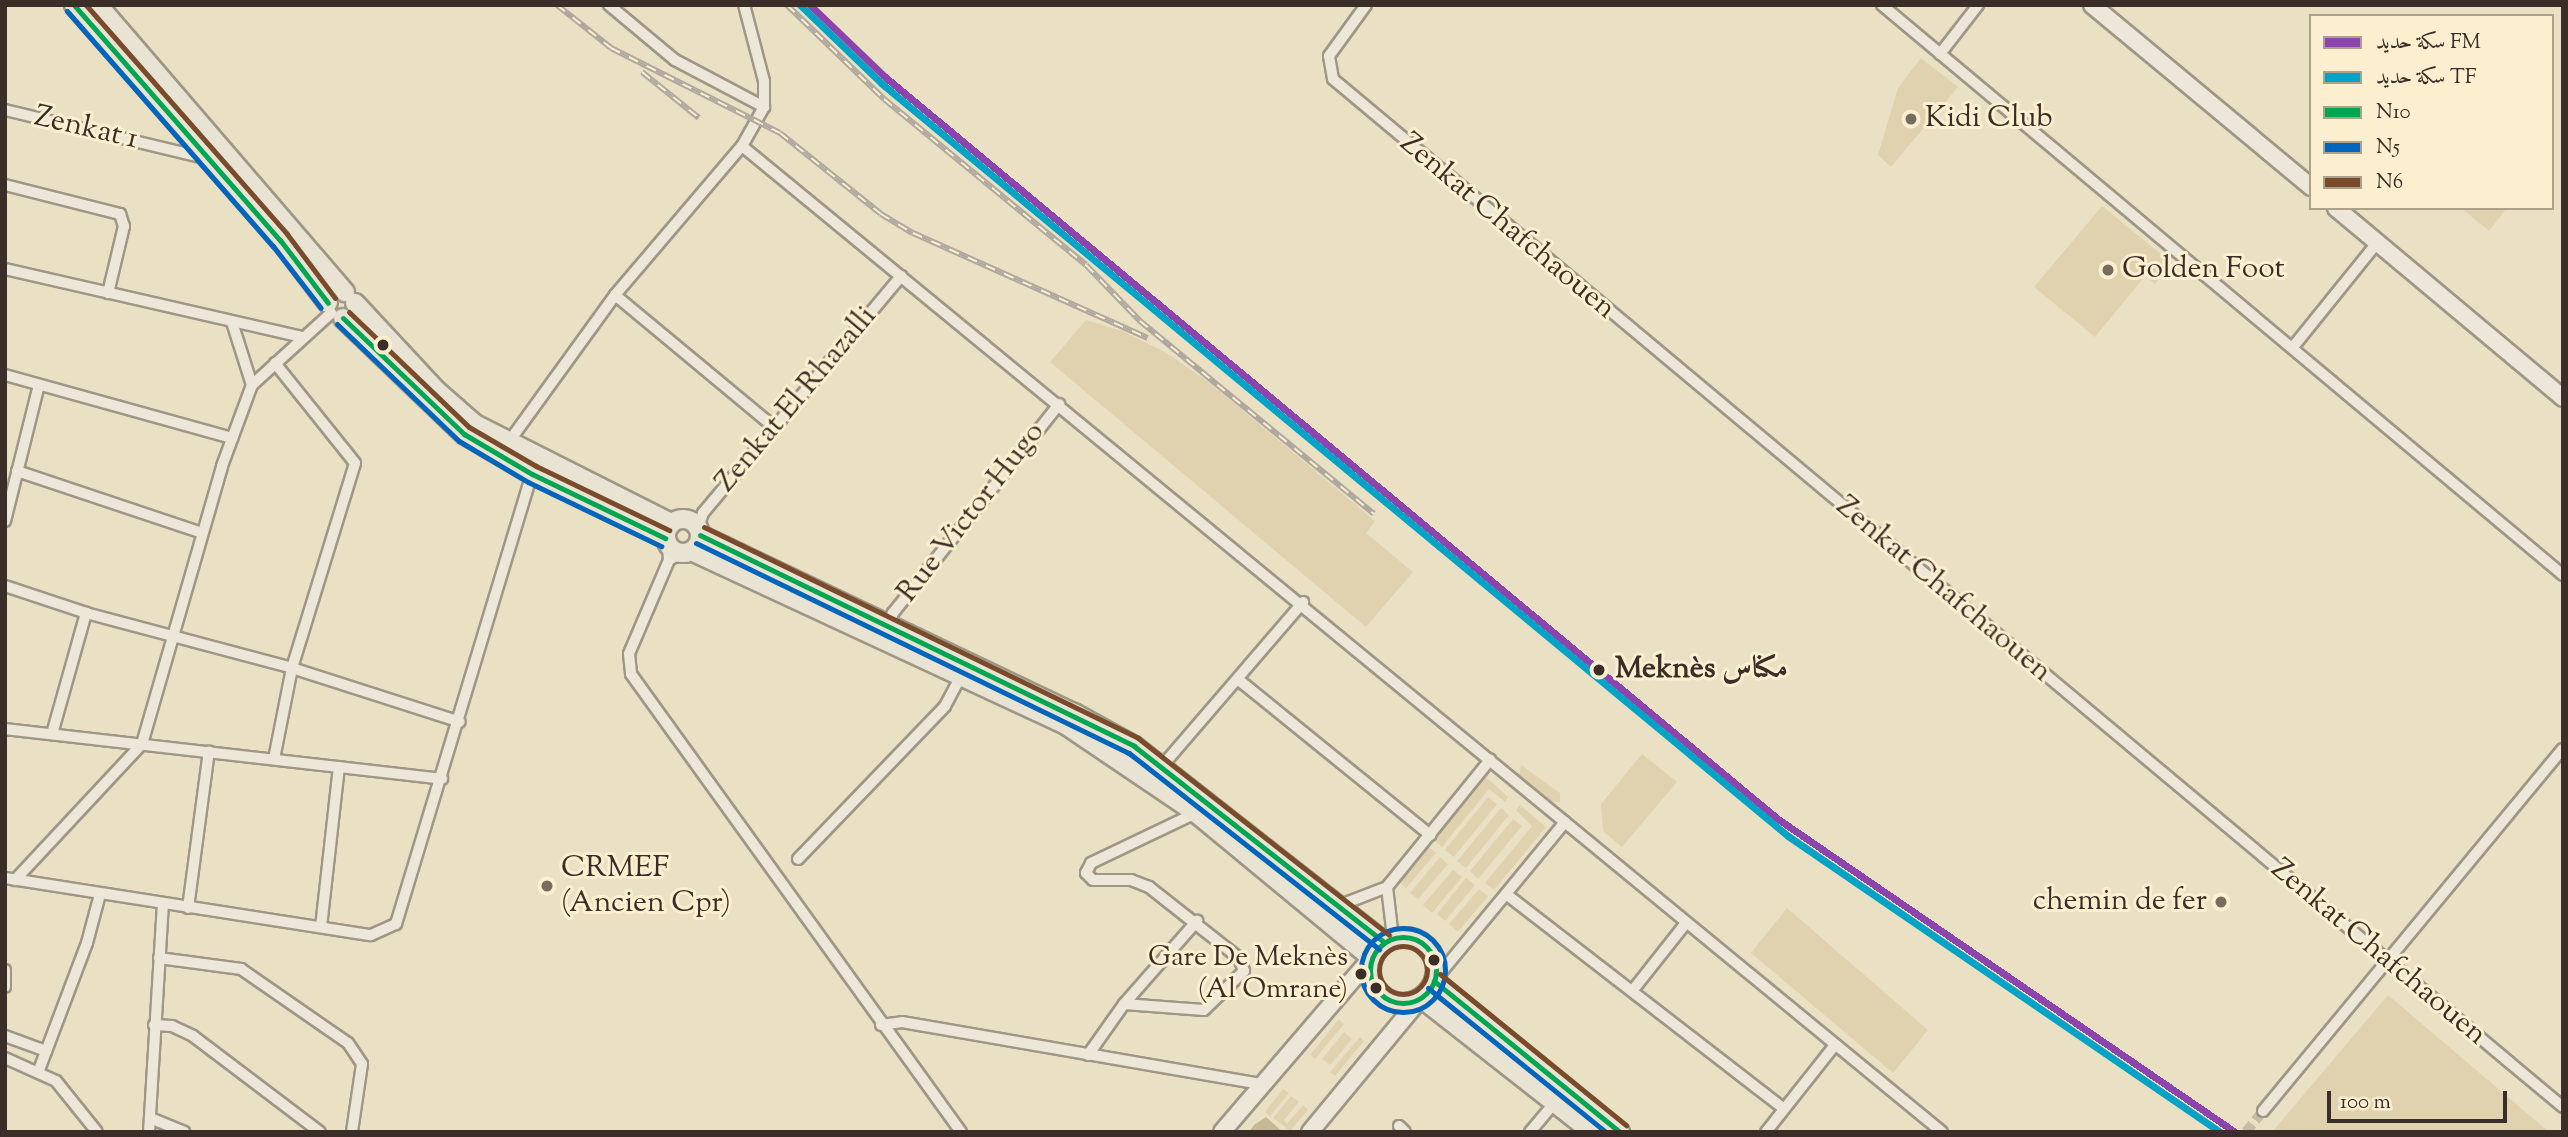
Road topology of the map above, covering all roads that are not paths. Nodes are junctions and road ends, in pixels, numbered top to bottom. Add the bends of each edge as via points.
1 (74, 5) edge
2 (98, 5) edge
3 (609, 5) edge
4 (744, 5) edge
5 (1366, 5) edge
6 (1882, 5) edge
7 (1978, 5) edge
8 (2092, 5) edge
9 (1940, 54) junction
10 (764, 107) junction
11 (5, 110) edge
12 (742, 146) junction
13 (208, 159) junction
14 (5, 185) edge
15 (2309, 185) edge
16 (2338, 210) edge
17 (2377, 243) junction
18 (5, 269) edge
19 (901, 276) junction
20 (108, 293) junction
21 (615, 295) junction
22 (350, 297) junction
23 (334, 311) junction
24 (232, 323) junction
25 (303, 338) junction
26 (2293, 347) junction
27 (275, 363) junction
28 (5, 375) edge
29 (39, 384) junction
30 (251, 385) junction
31 (2563, 398) edge
32 (1059, 404) junction
33 (775, 428) junction
34 (232, 438) junction
35 (508, 443) junction
36 (17, 471) junction
37 (532, 474) junction
38 (5, 521) edge
39 (699, 531) junction
40 (202, 533) junction
41 (674, 545) junction
42 (2563, 575) edge
43 (5, 586) edge
44 (1303, 602) junction
45 (86, 613) junction
46 (889, 625) junction
47 (173, 636) junction
48 (292, 668) junction
49 (961, 676) junction
50 (1240, 681) junction
51 (460, 722) junction
52 (5, 729) edge
53 (52, 734) junction
54 (142, 744) junction
55 (2563, 749) edge
56 (209, 751) junction
57 (274, 759) junction
58 (1490, 760) junction
59 (1163, 765) junction
60 (339, 767) junction
61 (442, 779) junction
62 (1196, 813) junction
63 (1565, 822) junction
64 (1430, 835) junction
65 (798, 859) dead end
66 (10, 879) edge
67 (1387, 887) junction
68 (100, 894) junction
69 (1506, 894) junction
70 (163, 904) junction
71 (1338, 906) junction
72 (188, 908) junction
73 (1196, 921) junction
74 (1686, 923) junction
75 (321, 928) junction
76 (1389, 940) junction
77 (159, 958) junction
78 (1371, 958) junction
79 (2388, 961) junction
80 (5, 970) edge
81 (1434, 981) junction
82 (5, 987) edge
83 (1633, 990) junction
84 (1422, 998) junction
85 (1124, 1004) junction
86 (154, 1025) junction
87 (881, 1025) junction
88 (5, 1036) edge
89 (1835, 1045) junction
90 (46, 1051) junction
91 (1088, 1055) junction
92 (5, 1058) edge
93 (39, 1070) junction
94 (1261, 1084) junction
95 (1555, 1102) junction
96 (2563, 1108) edge
97 (1784, 1109) junction
98 (2263, 1111) tunnel mouth
99 (150, 1118) junction
100 (97, 1132) edge
101 (149, 1132) edge
102 (184, 1132) edge
103 (320, 1132) edge
104 (352, 1132) edge
105 (961, 1132) edge
106 (1222, 1132) edge
107 (1310, 1132) edge
108 (1530, 1132) edge
109 (1592, 1132) edge
110 (1620, 1132) edge
111 (1766, 1132) edge
112 (1942, 1132) edge

1 - 13 main road
2 - 22 main road
3 - 10 street via 675,60
4 - 10 street via 764,81
5 - 79 street, Zenkat Chafchaouen via 1334,45 1328,68 1333,79
6 - 9 street
7 - 9 street
8 - 15 main road
9 - 26 street
10 - 12 street
11 - 13 street, Zenkat 1
12 - 19 street
12 - 21 street
13 - 23 main road
14 - 20 street via 120,214 124,226
16 - 17 main road
17 - 26 street
17 - 31 main road
18 - 20 street
19 - 32 street
19 - 33 street, Zenkat El Rhazalli
20 - 24 street
21 - 33 street
21 - 35 street
22 - 23 main road via 334,294
22 - 23 main road via 350,315
22 - 35 main road via 453,406
23 - 25 street
23 - 37 main road via 445,419
24 - 25 street
24 - 30 street
25 - 27 street
26 - 42 street
27 - 30 street
27 - 48 street via 355,463
28 - 29 street
29 - 34 street
29 - 36 street
30 - 34 street
32 - 44 street
32 - 46 street, Rue Victor Hugo via 901,603
33 - 39 street, Zenkat El Rhazalli via 703,513
34 - 40 street
35 - 41 main road
36 - 38 street
36 - 40 street
37 - 41 main road
37 - 51 street
39 - 41 main road
39 - 41 main road via 687,519
39 - 46 main road
40 - 47 street
41 - 49 main road
41 - 87 street via 629,654 631,674
43 - 45 street
44 - 50 street
44 - 58 street
45 - 47 street
45 - 53 street
46 - 59 main road via 1074,713
47 - 48 street
47 - 54 street
48 - 51 street
48 - 57 street
49 - 62 main road via 1066,725
49 - 65 street via 945,706
50 - 59 street
50 - 64 street
51 - 61 street
52 - 53 street
53 - 54 street
54 - 56 street
54 - 66 street
55 - 79 street
56 - 57 street
56 - 72 street
57 - 60 street
58 - 63 street
58 - 64 street
59 - 71 main road
60 - 61 street
60 - 75 street
61 - 75 street via 397,924 371,935
62 - 73 street via 1091,863 1086,873 1096,881 1141,883
62 - 78 main road
63 - 69 street
63 - 74 street
64 - 67 street
66 - 68 street
67 - 71 street
67 - 76 street
68 - 70 street
68 - 90 street
69 - 81 street
69 - 83 street
70 - 72 street
70 - 77 street
71 - 76 main road
72 - 75 street
73 - 85 street
73 - 85 street via 1239,958 1242,973 1204,1010
74 - 83 street
74 - 89 street
76 - 78 main road
76 - 81 main road via 1413,938 1430,951
77 - 86 street
77 - 104 street via 241,970 348,1043 362,1064
78 - 84 main road via 1371,979 1382,996 1402,1003
78 - 94 main road
79 - 96 street, Zenkat Chafchaouen
79 - 98 street
80 - 82 street
81 - 84 main road
81 - 110 main road
83 - 97 street
84 - 95 main road
84 - 107 main road
85 - 91 street
86 - 99 street
86 - 103 street via 172,1026 193,1036
87 - 91 street via 902,1022
87 - 105 street
88 - 90 street
89 - 97 street
89 - 112 street
90 - 93 street
91 - 94 street
92 - 93 street
93 - 100 street via 57,1081
94 - 106 main road
95 - 108 street
95 - 109 main road
97 - 111 street
99 - 101 street
99 - 102 street

